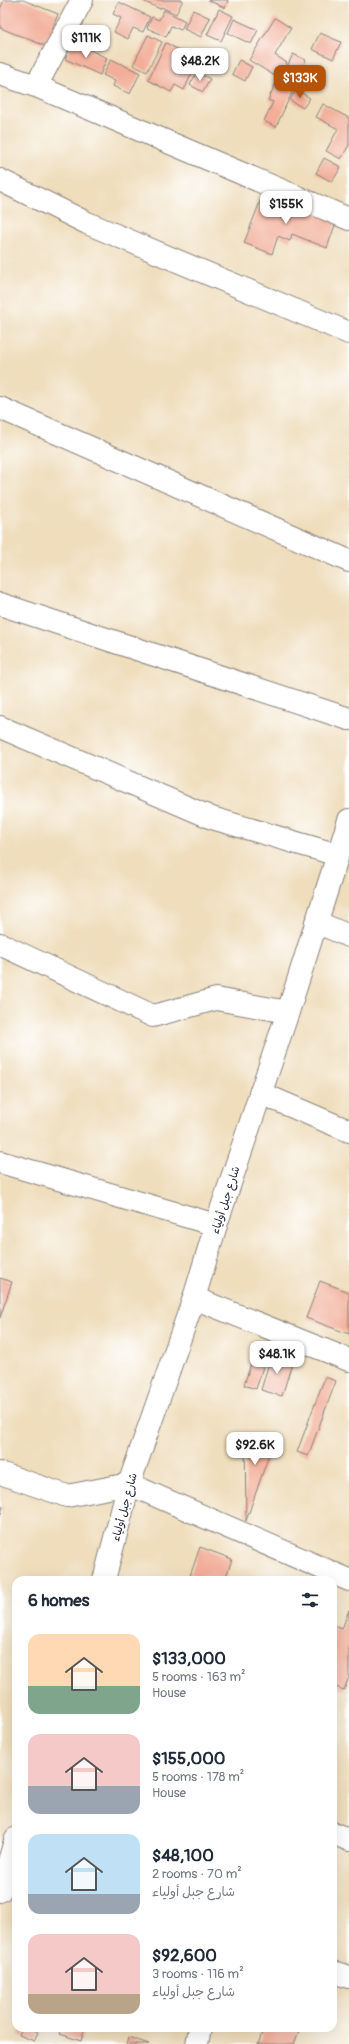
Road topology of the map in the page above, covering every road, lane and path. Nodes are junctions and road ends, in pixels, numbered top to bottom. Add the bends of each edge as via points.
1 (82, 0) edge
2 (0, 74) edge
3 (36, 86) junction
4 (0, 180) edge
5 (349, 219) edge
6 (349, 333) edge
7 (0, 408) edge
8 (349, 561) edge
9 (0, 604) edge
10 (349, 719) edge
11 (0, 727) edge
12 (349, 820) edge
13 (338, 855) junction
14 (316, 922) junction
15 (349, 936) edge
16 (0, 944) edge
17 (288, 1012) junction
18 (260, 1093) junction
19 (349, 1131) edge
20 (0, 1162) edge
21 (216, 1225) junction
22 (194, 1298) junction
23 (349, 1360) edge
24 (0, 1473) edge
25 (129, 1484) junction
26 (105, 1576) edge
27 (349, 1580) edge
28 (337, 1835) edge
29 (349, 1840) edge
30 (12, 1854) edge
31 (0, 1891) edge
32 (337, 1973) edge
33 (349, 1977) edge
34 (199, 2032) edge
35 (197, 2044) edge

1 - 3 main road
2 - 3 main road
3 - 5 main road
4 - 6 main road via 87,223
7 - 8 main road
9 - 10 main road
11 - 13 main road via 212,818
12 - 13 main road, شارع جبل أولياء
13 - 14 main road, شارع جبل أولياء
14 - 15 main road
14 - 17 main road, شارع جبل أولياء
16 - 17 main road via 153,1016 216,999
17 - 18 main road, شارع جبل أولياء
18 - 19 main road
18 - 21 main road, شارع جبل أولياء
20 - 21 main road
21 - 22 main road, شارع جبل أولياء
22 - 23 main road
22 - 25 main road, شارع جبل أولياء
24 - 25 main road via 67,1496
25 - 26 main road, شارع جبل أولياء
25 - 27 main road
28 - 29 main road
30 - 31 main road
32 - 33 main road
34 - 35 main road

